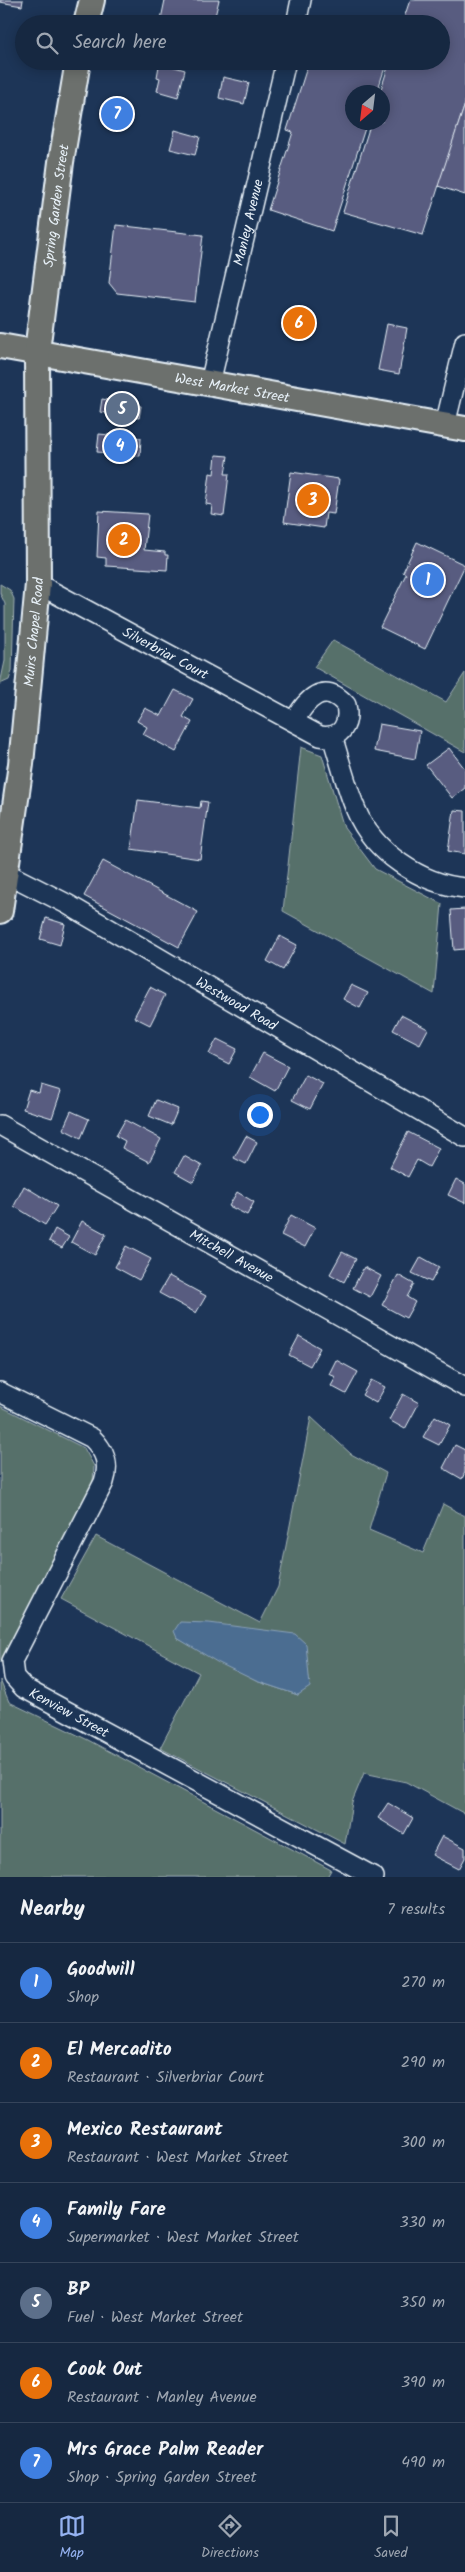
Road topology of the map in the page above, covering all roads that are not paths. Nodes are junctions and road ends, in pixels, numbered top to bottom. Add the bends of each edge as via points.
1 (92, 0) edge
2 (301, 0) edge
3 (88, 15) edge
4 (298, 15) edge
5 (77, 70) edge
6 (284, 70) edge
7 (465, 342) edge
8 (0, 346) edge
9 (37, 351) junction
10 (210, 382) junction
11 (455, 427) edge
12 (38, 584) junction
13 (294, 721) junction
14 (332, 736) junction
15 (6, 873) junction
16 (465, 888) edge
17 (0, 911) edge
18 (0, 1126) edge
19 (465, 1137) edge
20 (465, 1386) edge
21 (0, 1392) edge
22 (374, 1877) edge

1 - 3 main road
2 - 4 street
5 - 9 main road, Spring Garden Street
6 - 10 street, Manley Avenue
7 - 11 street
8 - 9 main road, West Market Street
9 - 10 main road, West Market Street
9 - 12 main road, Muirs Chapel Road
10 - 11 main road, West Market Street
12 - 13 street, Silverbriar Court
12 - 15 main road, Muirs Chapel Road via 22,762
13 - 14 street, Silverbriar Court via 320,736
13 - 14 street via 308,700 324,694 333,695 346,705 348,714 344,729
14 - 16 street via 356,811 378,844 431,880
15 - 17 main road, Muirs Chapel Road
15 - 19 street, Westwood Road via 67,904
18 - 20 street, Mitchell Avenue
21 - 22 street, Kenview Street via 92,1438 100,1445 107,1465 101,1489 12,1661 14,1677 24,1688

